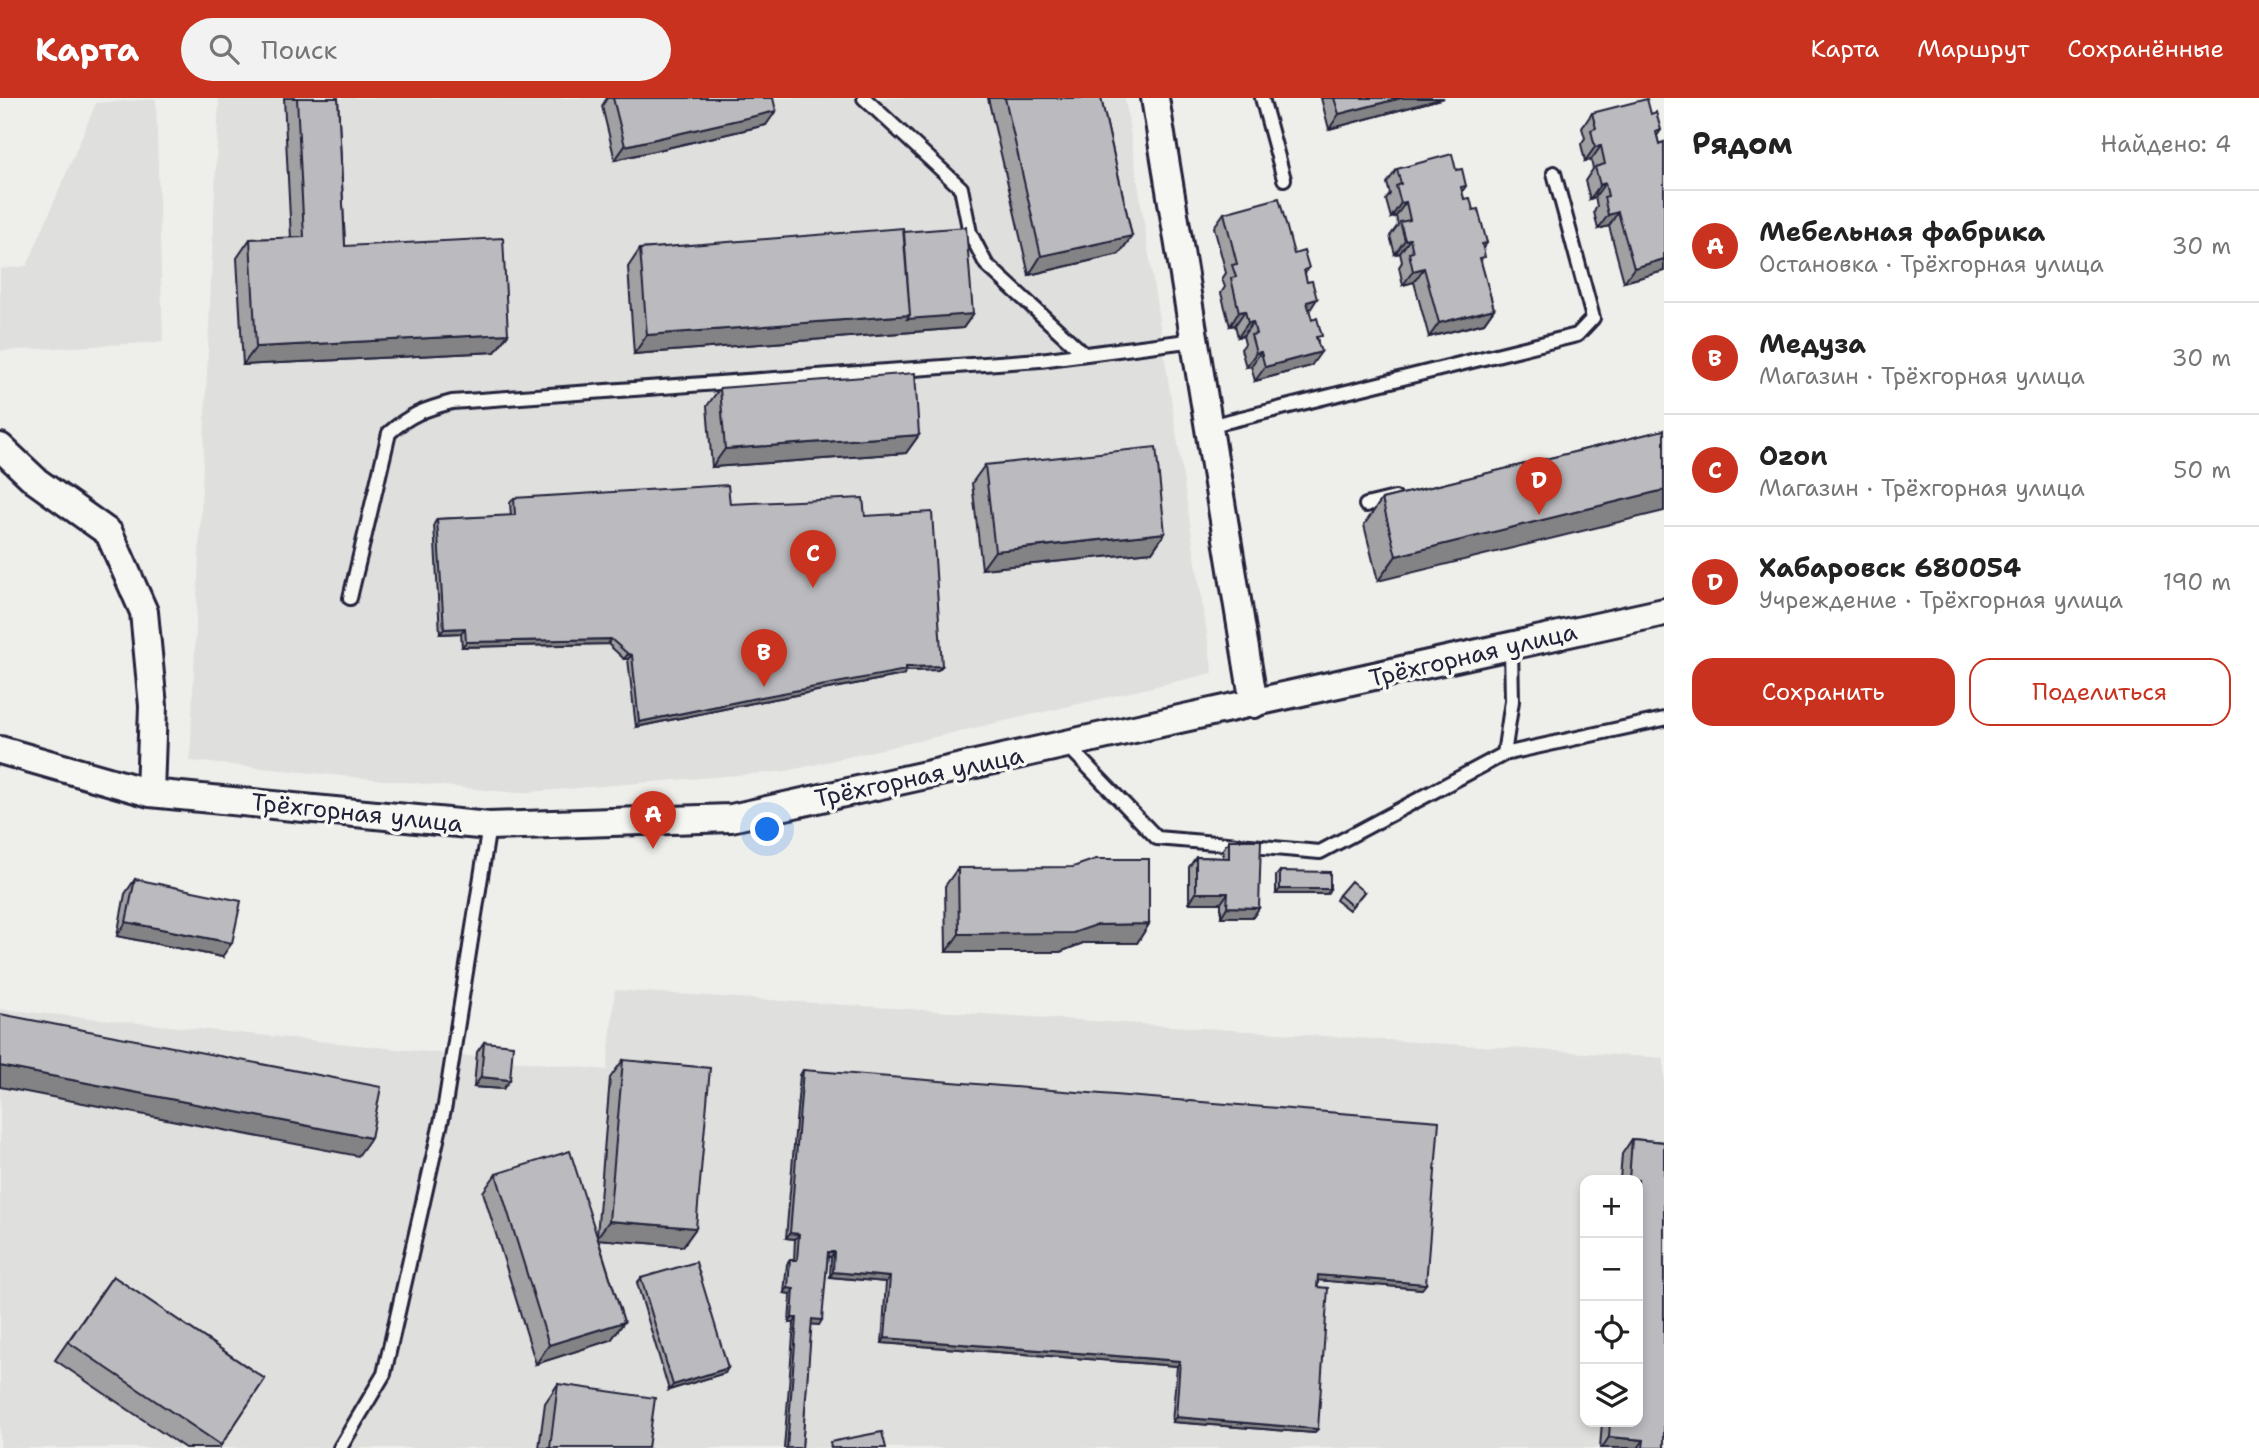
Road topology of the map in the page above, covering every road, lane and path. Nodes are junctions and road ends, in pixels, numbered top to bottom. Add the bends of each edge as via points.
1 (864, 98) edge
2 (1155, 98) edge
3 (1262, 98) edge
4 (1554, 173) dead end
5 (1284, 179) dead end
6 (1195, 340) junction
7 (1084, 354) junction
8 (1209, 426) junction
9 (0, 447) edge
10 (1407, 496) edge
11 (1366, 505) dead end
12 (350, 598) dead end
13 (1664, 612) edge
14 (1511, 646) junction
15 (1254, 704) junction
16 (1664, 719) edge
17 (1067, 745) junction
18 (0, 750) edge
19 (1504, 754) junction
20 (149, 793) junction
21 (489, 826) junction
22 (340, 1448) edge

1 - 7 lane via 961,188 970,233 986,264
2 - 6 street
3 - 5 lane
4 - 8 lane via 1593,318 1577,335
6 - 7 lane
6 - 8 street
7 - 12 lane via 452,402 427,408 389,433
8 - 15 street
9 - 20 street via 36,481 109,533 144,612 153,706
10 - 11 lane
13 - 14 street, Трёхгорная улица
14 - 15 street, Трёхгорная улица
14 - 19 lane via 1511,701
15 - 17 street, Трёхгорная улица
16 - 19 lane
17 - 19 lane via 1157,838 1320,852
17 - 21 street, Трёхгорная улица via 732,818
18 - 20 street, Трёхгорная улица
20 - 21 street, Трёхгорная улица
21 - 22 lane via 445,1105 384,1374

